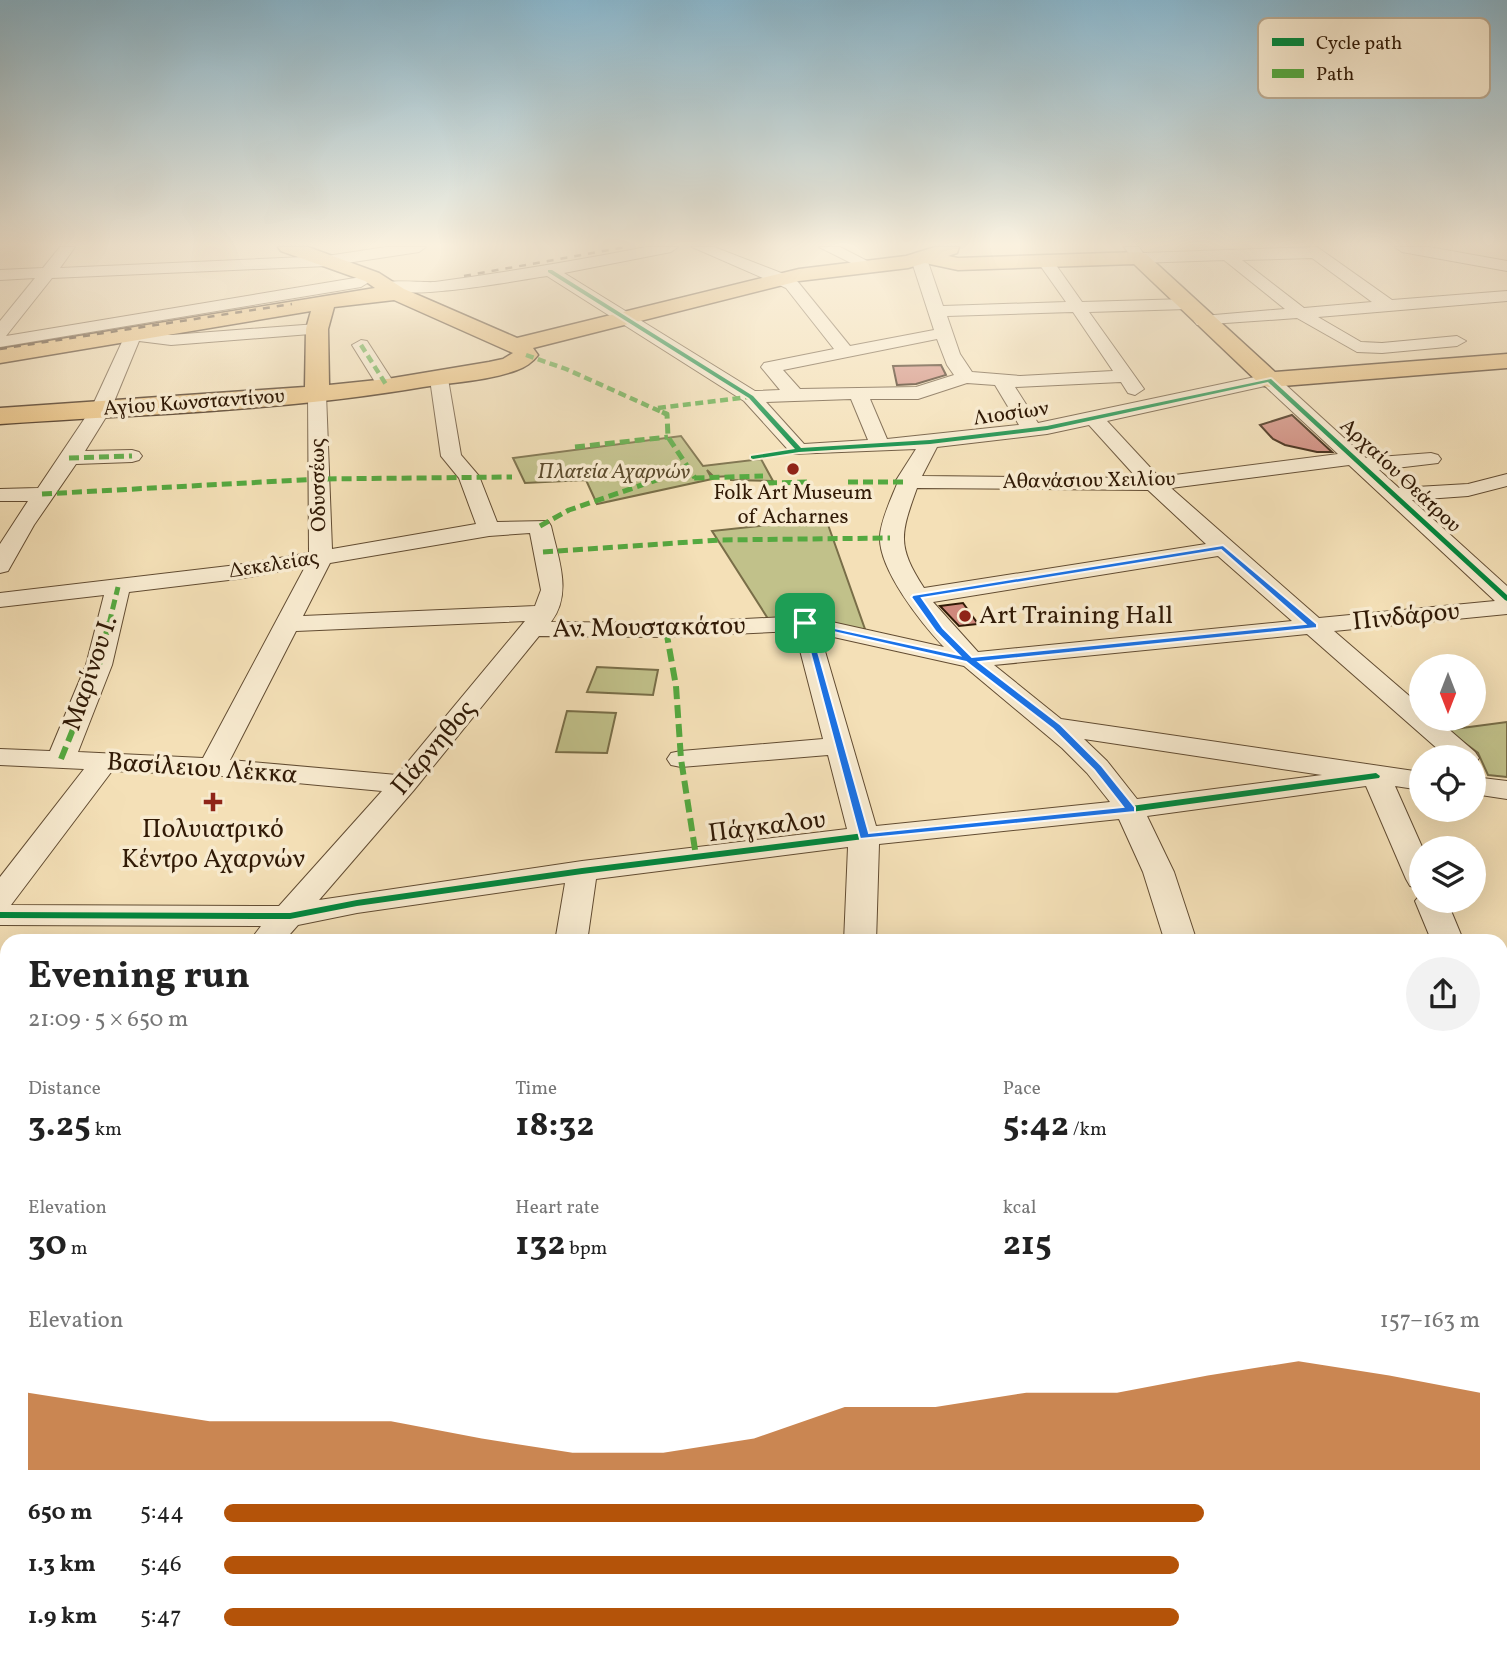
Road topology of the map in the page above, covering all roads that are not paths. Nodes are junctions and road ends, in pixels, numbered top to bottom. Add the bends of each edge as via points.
1 (94, 324) edge
2 (196, 324) edge
3 (318, 324) edge
4 (470, 324) edge
5 (598, 324) edge
6 (634, 324) edge
7 (824, 324) edge
8 (940, 324) edge
9 (1089, 324) edge
10 (1209, 324) edge
11 (1319, 324) edge
12 (317, 329) junction
13 (943, 333) junction
14 (133, 335) junction
15 (1457, 341) dead end
16 (0, 342) edge
17 (361, 345) dead end
18 (516, 345) junction
19 (845, 351) junction
20 (0, 356) edge
21 (1507, 361) edge
22 (1128, 376) junction
23 (966, 377) junction
24 (439, 379) junction
25 (1269, 380) junction
26 (1002, 381) junction
27 (387, 386) junction
28 (858, 393) junction
29 (317, 394) junction
30 (794, 394) junction
31 (751, 397) junction
32 (1149, 404) junction
33 (101, 410) junction
34 (0, 416) edge
35 (1094, 419) junction
36 (1032, 430) junction
37 (930, 442) junction
38 (880, 445) junction
39 (132, 456) dead end
40 (69, 458) junction
41 (1431, 459) dead end
42 (1358, 461) junction
43 (1507, 481) edge
44 (906, 482) junction
45 (1154, 484) junction
46 (42, 494) junction
47 (0, 495) edge
48 (1394, 495) junction
49 (489, 529) junction
50 (1223, 548) junction
51 (321, 559) junction
52 (0, 566) edge
53 (118, 587) junction
54 (916, 597) junction
55 (1507, 599) edge
56 (0, 600) edge
57 (1507, 607) edge
58 (539, 621) junction
59 (805, 623) junction
60 (286, 624) junction
61 (1313, 626) junction
62 (970, 660) junction
63 (1057, 727) junction
64 (1450, 745) edge
65 (840, 746) junction
66 (0, 757) edge
67 (61, 759) junction
68 (681, 759) dead end
69 (104, 762) junction
70 (212, 767) junction
71 (1376, 776) junction
72 (1409, 780) edge
73 (404, 784) junction
74 (1131, 809) junction
75 (864, 836) junction
76 (1409, 852) edge
77 (582, 871) junction
78 (0, 898) edge
79 (1436, 913) edge
80 (0, 915) edge
81 (290, 916) junction
82 (273, 934) edge
83 (572, 934) edge
84 (860, 934) edge
85 (1178, 934) edge
86 (1445, 934) edge

1 - 16 street
2 - 14 main road
3 - 12 main road, Οδυσσέως
4 - 18 main road
5 - 18 main road
6 - 31 street
7 - 19 street
8 - 13 street
9 - 22 street
10 - 25 main road, Αρχαίου Θεάτρου
11 - 15 street via 1365,348
12 - 14 street via 171,340
12 - 29 main road, Οδυσσέως
13 - 19 street
13 - 23 street
14 - 20 main road
14 - 33 street
17 - 27 street
18 - 24 main road, Αγίου Κωνσταντίνου via 526,351 517,362
19 - 30 street via 770,367
21 - 25 main road, Λιοσίων
22 - 26 street
22 - 32 street
23 - 26 street
23 - 28 street via 918,393
24 - 27 main road, Αγίου Κωνσταντίνου
24 - 49 street via 451,456 469,476
25 - 32 street, Λιοσίων
25 - 42 street, Αρχαίου Θεάτρου
26 - 36 street
27 - 29 main road, Αγίου Κωνσταντίνου
28 - 30 street
28 - 38 street
29 - 33 main road, Αγίου Κωνσταντίνου
29 - 51 street, Οδυσσέως
30 - 31 street
31 - 38 street, Λιοσίων via 799,450
32 - 35 street, Λιοσίων
33 - 34 main road, Αγίου Κωνσταντίνου
33 - 40 street
35 - 36 street, Λιοσίων
35 - 45 street
36 - 37 street, Λιοσίων
37 - 38 street, Λιοσίων
37 - 44 street
39 - 40 street
40 - 46 street
41 - 42 street, Αθανάσιου Χειλίου
42 - 45 street, Αθανάσιου Χειλίου
42 - 48 street, Αρχαίου Θεάτρου
43 - 48 street via 1468,490
44 - 45 street, Αθανάσιου Χειλίου
44 - 54 street via 890,538
45 - 50 street
46 - 47 street
46 - 52 street
48 - 55 street, Αρχαίου Θεάτρου
49 - 51 street, Δεκελείας
49 - 58 street, Δεκελείας via 540,526 552,590
50 - 54 street
50 - 61 street
51 - 53 street, Δεκελείας
51 - 60 street, Οδυσσέως
53 - 56 street, Δεκελείας
53 - 67 street, Μαρίνου Ι. via 99,666
54 - 62 street via 939,630
57 - 61 street, Πινδάρου
58 - 59 street, Αν. Μουστακάτου via 666,630
58 - 60 street, Αν. Μουστακάτου
58 - 73 street, Πάρνηθος
59 - 62 street, Αν. Μουστακάτου
59 - 65 street
60 - 70 street, Οδυσσέως
61 - 62 street, Πινδάρου
61 - 64 street
62 - 63 street
63 - 71 street
63 - 74 street
65 - 68 street
65 - 75 street
66 - 67 street, Βασίλειου Λέκκα
67 - 69 street, Βασίλειου Λέκκα
69 - 70 street, Βασίλειου Λέκκα
69 - 78 street
70 - 73 street, Βασίλειου Λέκκα
71 - 72 street
71 - 74 street, Πάγκαλου
71 - 76 street
73 - 81 street, Πάρνηθος
74 - 75 street, Πάγκαλου
74 - 85 street
75 - 77 street, Πάγκαλου
75 - 84 street
77 - 81 street, Πάγκαλου
77 - 83 street
79 - 86 street
80 - 81 street, Πάγκαλου
81 - 82 street, Πάρνηθος

